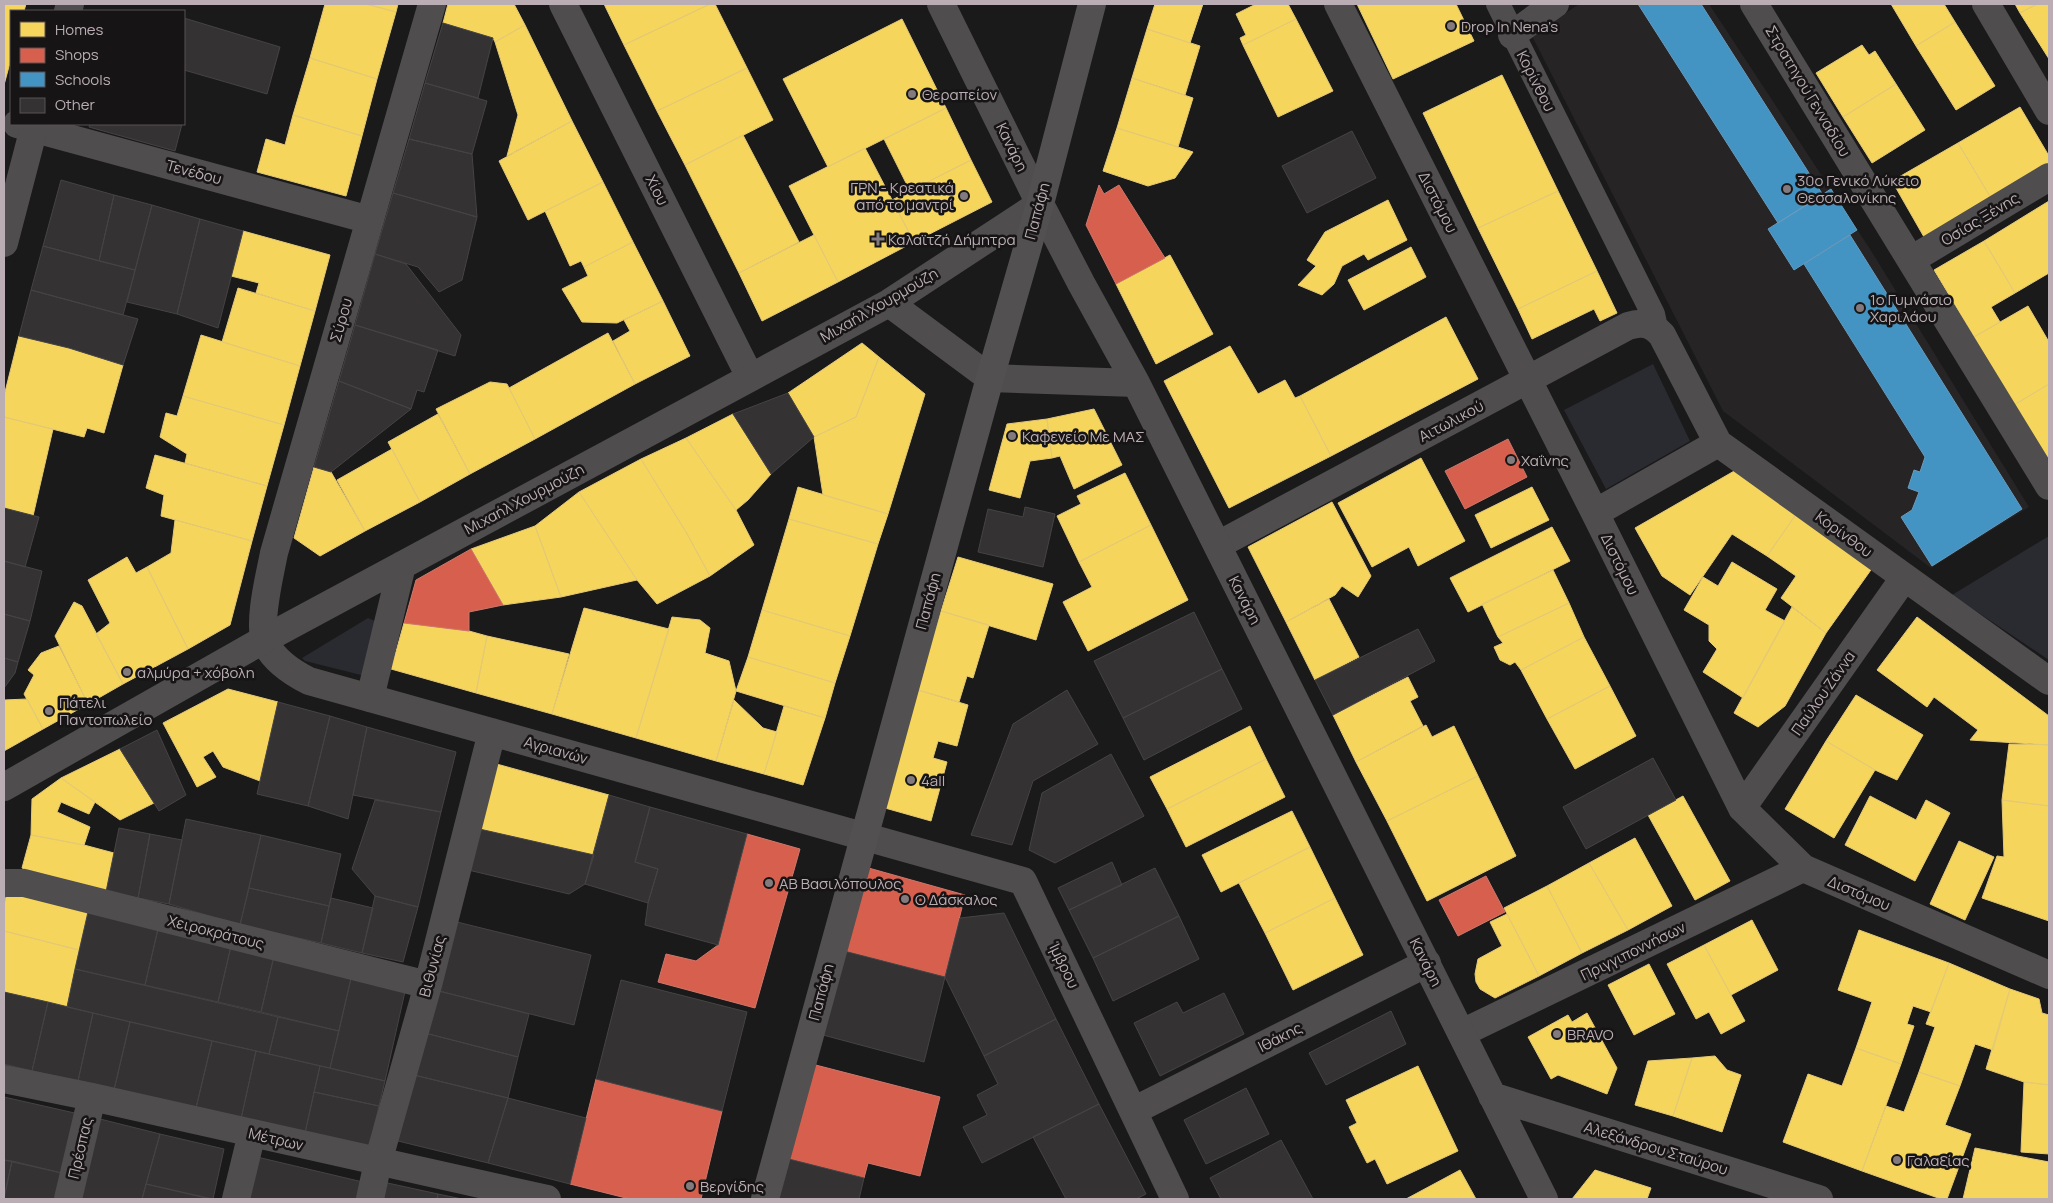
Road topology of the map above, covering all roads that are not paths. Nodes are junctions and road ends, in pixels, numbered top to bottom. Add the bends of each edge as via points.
1 (432, 4) edge
2 (563, 4) edge
3 (941, 4) edge
4 (1092, 4) edge
5 (1338, 4) edge
6 (1498, 4) edge
7 (1555, 4) edge
8 (1754, 4) edge
9 (1986, 4) edge
10 (1512, 35) junction
11 (2049, 111) edge
12 (24, 125) edge
13 (28, 125) edge
14 (2049, 177) edge
15 (1040, 204) junction
16 (370, 220) junction
17 (4, 243) edge
18 (1911, 260) junction
19 (889, 303) junction
20 (1656, 328) junction
21 (750, 377) junction
22 (990, 378) junction
23 (1528, 380) junction
24 (1136, 383) junction
25 (1718, 443) junction
26 (2049, 486) edge
27 (1595, 513) junction
28 (1218, 546) junction
29 (402, 564) junction
30 (1904, 578) junction
31 (264, 639) junction
32 (2049, 681) edge
33 (370, 698) junction
34 (492, 732) junction
35 (4, 787) edge
36 (1742, 808) junction
37 (864, 836) junction
38 (1803, 868) junction
39 (4, 883) edge
40 (1427, 964) junction
41 (2049, 975) edge
42 (428, 984) junction
43 (1462, 1033) junction
44 (4, 1079) edge
45 (1492, 1096) junction
46 (92, 1097) junction
47 (1133, 1111) junction
48 (252, 1133) junction
49 (378, 1162) junction
50 (534, 1198) edge
51 (68, 1199) edge
52 (236, 1199) edge
53 (370, 1199) edge
54 (765, 1199) edge
55 (1175, 1199) edge
56 (1544, 1199) edge
57 (1820, 1199) edge

1 - 16 street, Σύρου
2 - 21 street, Χίου
3 - 15 street, Κανάρη
4 - 15 main road, Παπάφη
5 - 23 street, Διστόμου
6 - 10 street, Κορίνθου
7 - 10 street
8 - 18 street, Στρατηγού Γενναδίου
9 - 11 street
10 - 20 street, Κορίνθου via 1653,314
12 - 17 street
13 - 16 street, Τενέδου
14 - 18 street, Οσίας Ξένης
15 - 19 street, Μιχαήλ Χουρμούζη
15 - 22 main road, Παπάφη
15 - 24 street, Κανάρη
16 - 31 street, Σύρου via 274,553 264,604
18 - 26 street, Στρατηγού Γενναδίου
19 - 21 street, Μιχαήλ Χουρμούζη
19 - 22 street
20 - 23 street, Αιτωλικού via 1637,323 1628,326
20 - 25 street, Κορίνθου via 1674,356
21 - 29 street, Μιχαήλ Χουρμούζη
22 - 24 street
22 - 37 main road, Παπάφη
23 - 27 street, Διστόμου
23 - 28 street, Αιτωλικού
24 - 28 street, Κανάρη
25 - 27 street
25 - 30 street, Κορίνθου
27 - 36 street, Διστόμου
28 - 40 street, Κανάρη
29 - 31 street, Μιχαήλ Χουρμούζη
29 - 33 street
30 - 32 street, Κορίνθου
30 - 36 street, Παύλου Ζάννα
31 - 33 street, Αγριανών via 277,659 303,678
31 - 35 street, Μιχαήλ Χουρμούζη
33 - 34 street, Αγριανών
34 - 37 street, Αγριανών
34 - 42 street, Βιθυνίας
36 - 38 street, Διστόμου
37 - 47 street, Ίμβρου via 1023,881
37 - 54 main road, Παπάφη
38 - 41 street, Διστόμου
38 - 43 street, Πριγγιποννήσων
39 - 42 street, Χειροκράτους via 24,884
40 - 43 street, Κανάρη
40 - 47 street, Ιθάκης
42 - 49 street, Βιθυνίας
43 - 45 street, Κανάρη
44 - 46 street, Μέτρων
45 - 56 street, Κανάρη
45 - 57 street, Αλεξάνδρου Σταύρου
46 - 48 street, Μέτρων
46 - 51 street, Πρέσπας
47 - 55 street, Ίμβρου
48 - 49 street, Μέτρων
48 - 52 street
49 - 50 street, Μέτρων
49 - 53 street, Βιθυνίας

